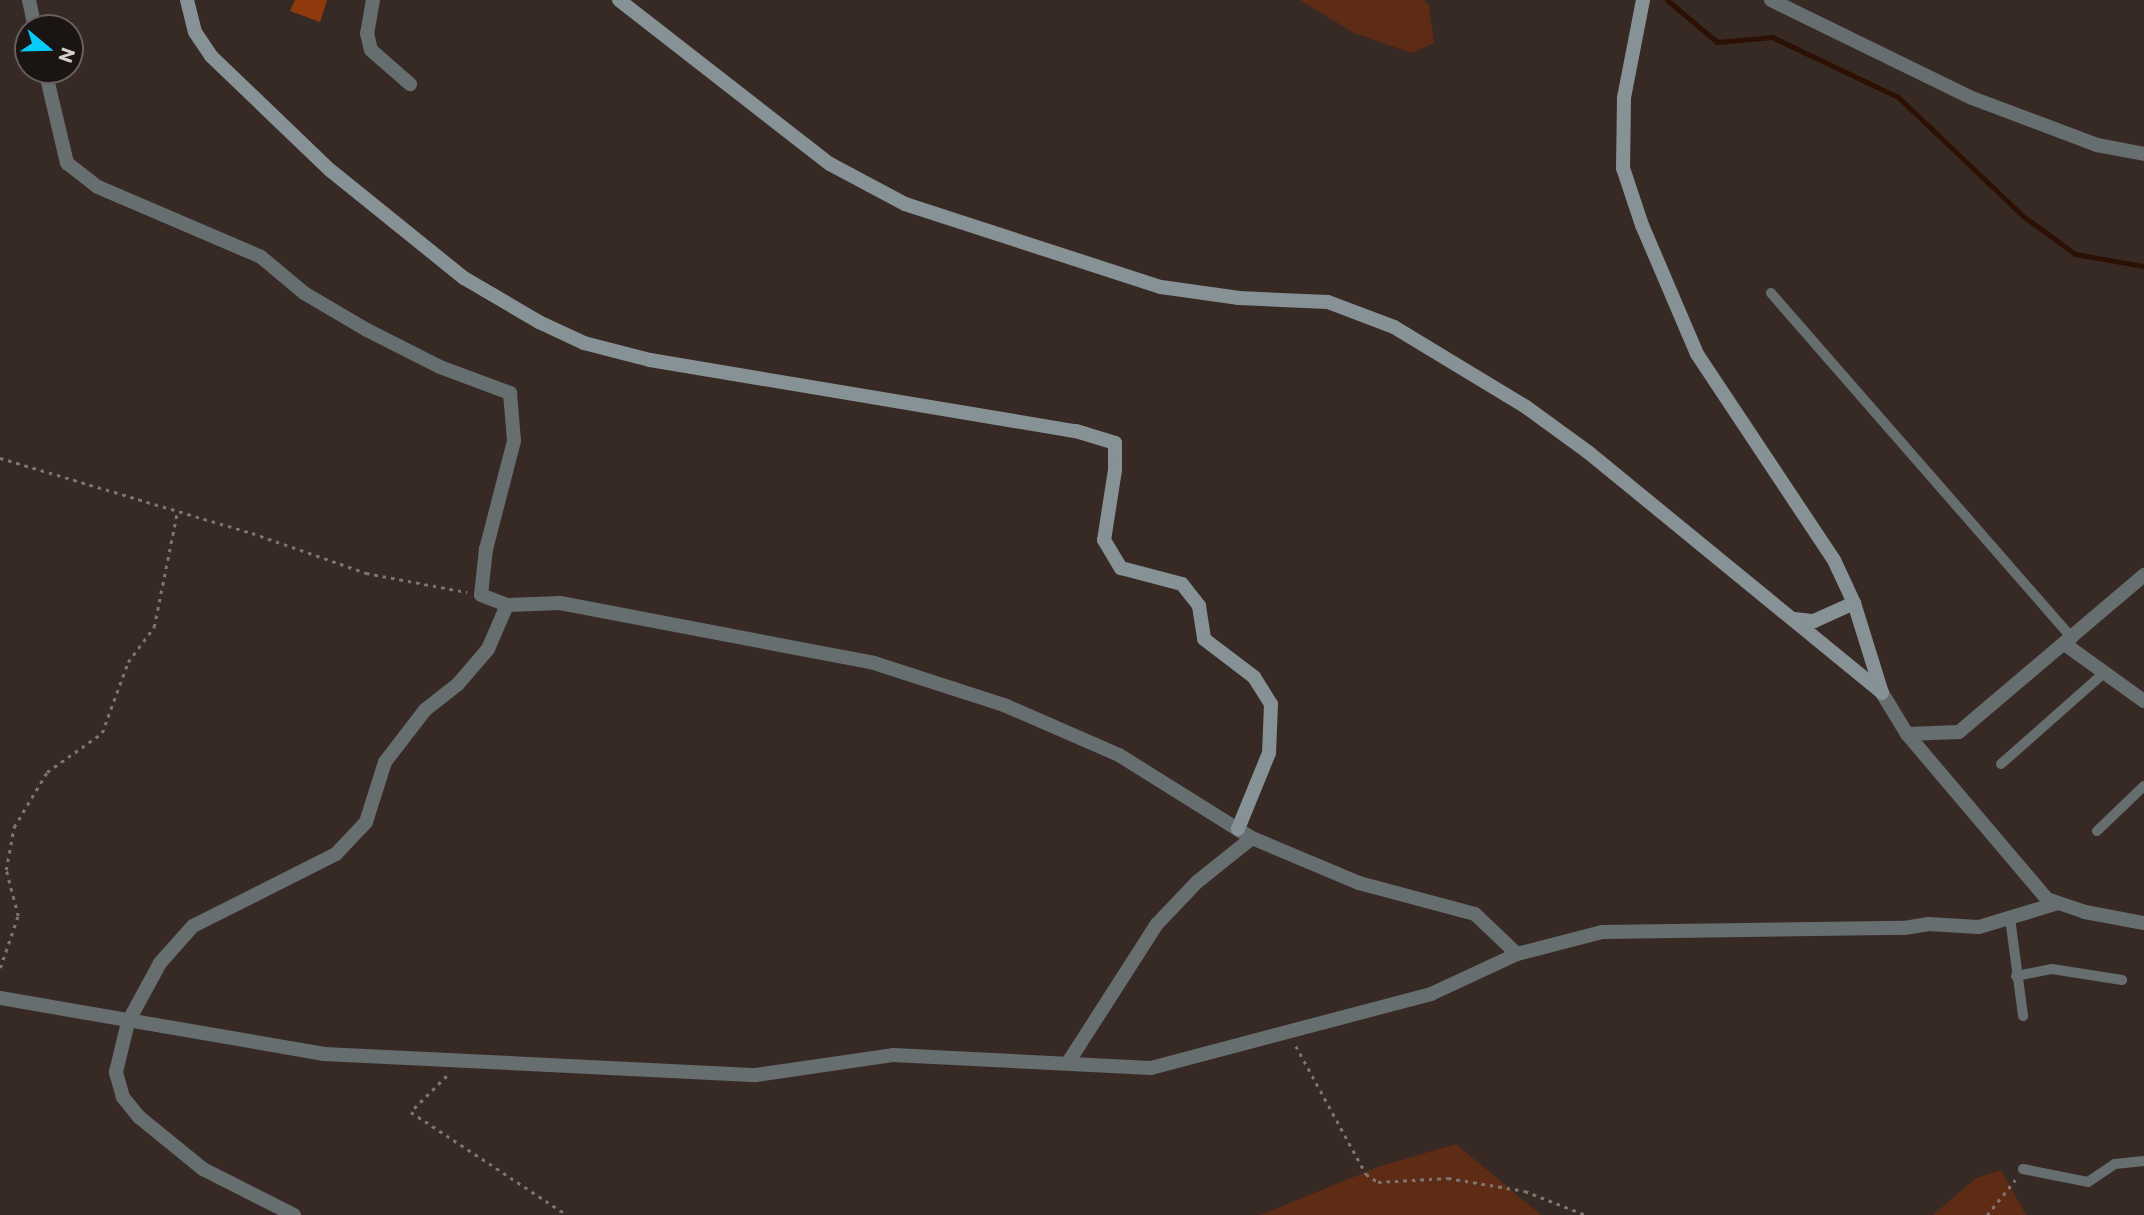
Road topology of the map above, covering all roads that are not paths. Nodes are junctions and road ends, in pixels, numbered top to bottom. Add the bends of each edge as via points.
1 (187, 0) edge
2 (373, 0) edge
3 (619, 0) edge
4 (1643, 0) edge
5 (1771, 0) edge
6 (47, 84) edge
7 (410, 84) dead end
8 (2144, 154) edge
9 (1771, 293) dead end
10 (2144, 575) edge
11 (1854, 603) junction
12 (507, 605) junction
13 (1794, 619) junction
14 (2070, 642) junction
15 (2104, 673) junction
16 (1882, 694) junction
17 (2141, 695) edge
18 (1907, 734) junction
19 (2001, 764) dead end
20 (2144, 786) edge
21 (1238, 829) junction
22 (2097, 831) dead end
23 (1252, 838) junction
24 (2055, 904) junction
25 (2010, 918) junction
26 (2144, 923) edge
27 (1517, 954) junction
28 (2016, 976) junction
29 (2122, 980) dead end
30 (0, 999) edge
31 (2023, 1016) dead end
32 (128, 1022) junction
33 (1069, 1061) junction
34 (2144, 1161) edge
35 (2023, 1169) road end
36 (294, 1215) edge

1 - 21 street via 195,32 211,56 330,170 464,278 539,322 584,343 650,360 1076,431 1115,443 1104,540 1121,568 1182,584 1199,606 1204,639 1254,677 1271,704 1269,753
2 - 7 street via 367,33 371,50
3 - 13 street via 830,164 905,204 1161,287 1239,298 1328,302 1394,327 1526,407 1588,452
4 - 11 street via 1623,112 1623,168 1642,225 1697,354 1834,560
5 - 8 street via 1972,98 2097,145
6 - 12 street via 67,163 98,187 261,257 304,293 367,330 440,366 510,393 514,441 486,549 481,595
9 - 14 lane
10 - 14 street
11 - 13 street via 1814,621
11 - 16 street
12 - 21 street via 560,603 874,663 1004,705 1119,755
12 - 32 street via 488,649 458,684 425,710 385,762 366,822 336,854 193,926 160,962
13 - 16 street via 1849,671
14 - 15 street
14 - 18 street via 1959,732
15 - 17 street
15 - 19 lane
16 - 18 street
18 - 24 street via 2004,853
20 - 22 lane
21 - 23 street
23 - 27 street via 1359,883 1475,914
23 - 33 street via 1197,883 1157,924
24 - 25 street
24 - 26 street
25 - 27 street via 1979,928 1928,924 1602,932
25 - 28 lane
27 - 33 street via 1431,994 1151,1068
28 - 29 lane via 2052,969
28 - 31 lane
30 - 32 street
32 - 33 street via 324,1054 756,1075 893,1055
32 - 36 street via 116,1072 123,1097 139,1117 203,1169
34 - 35 lane via 2115,1164 2088,1182

